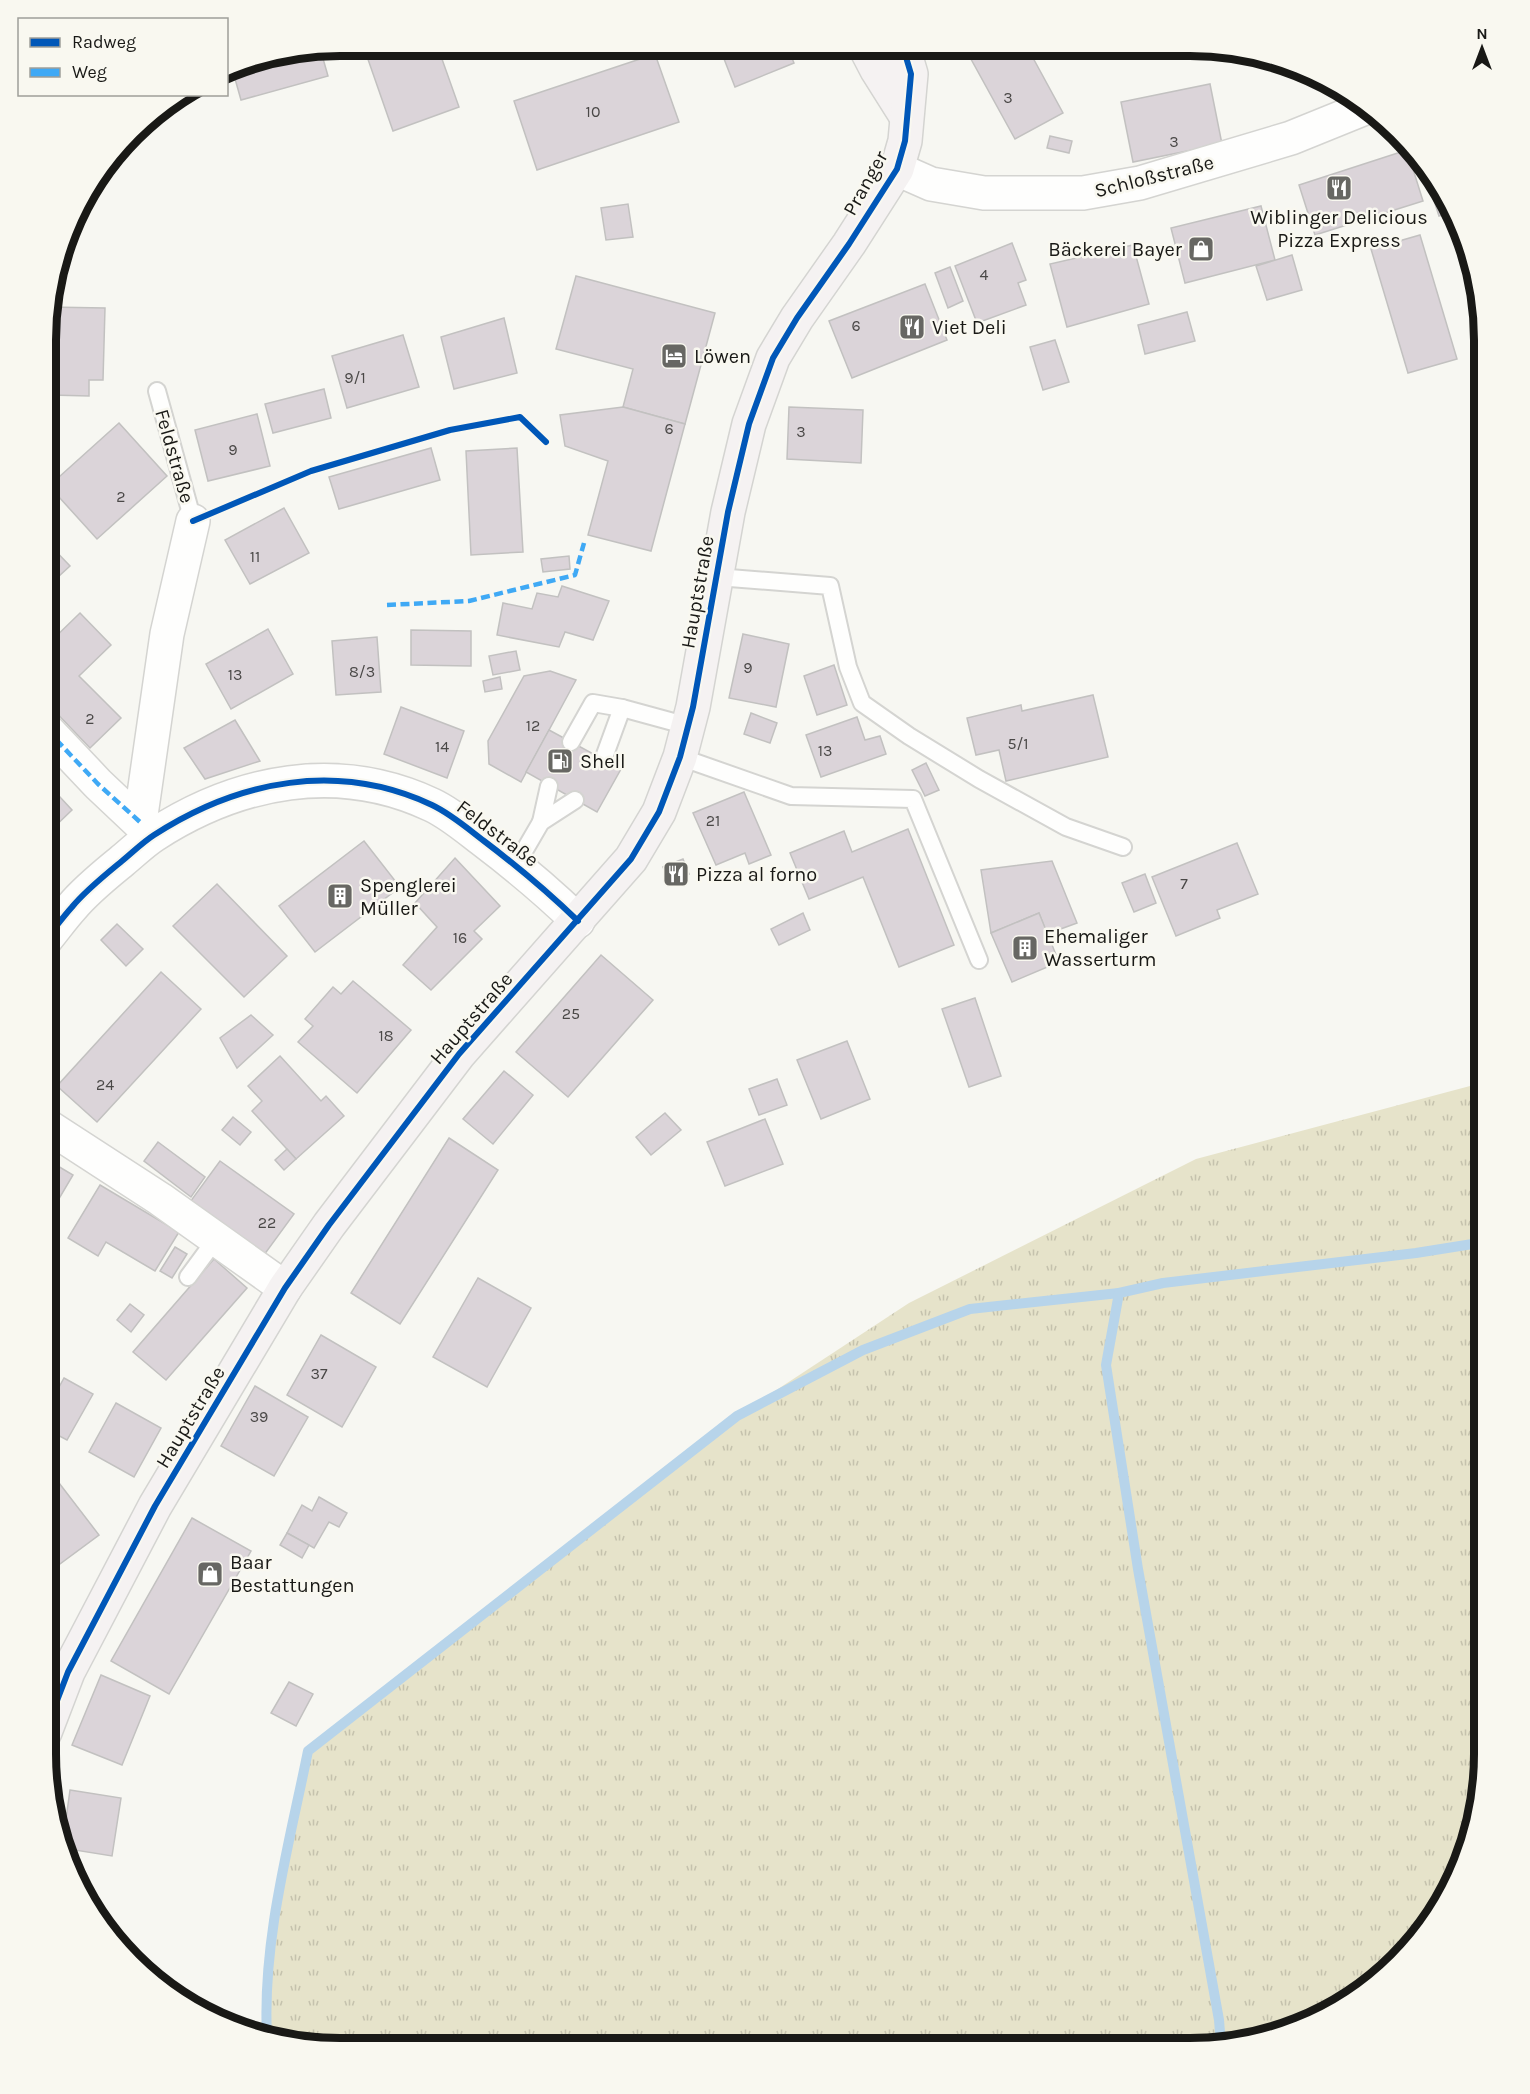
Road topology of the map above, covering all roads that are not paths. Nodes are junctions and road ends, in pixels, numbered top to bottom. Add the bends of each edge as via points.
1 (870, 56) edge
2 (906, 56) edge
3 (1358, 111) edge
4 (906, 116) junction
5 (897, 169) junction
6 (817, 288) joint
7 (157, 391) dead end
8 (193, 521) joint
9 (717, 577) junction
10 (622, 708) junction
11 (56, 740) edge
12 (684, 741) junction
13 (571, 742) dead end
14 (603, 760) dead end
15 (549, 786) dead end
16 (575, 800) dead end
17 (541, 822) junction
18 (146, 829) junction
19 (1123, 847) dead end
20 (516, 865) junction
21 (578, 921) junction
22 (56, 927) edge
23 (979, 960) dead end
24 (56, 1131) edge
25 (216, 1239) junction
26 (188, 1276) dead end
27 (285, 1288) junction
28 (56, 1681) edge

1 - 4 main road
2 - 4 main road, Pranger via 911,74
3 - 5 street, Schloßstraße via 1291,138 1140,183 1083,193 984,193 931,184
4 - 5 main road, Pranger via 905,141
5 - 6 main road, Pranger
6 - 9 main road, Hauptstraße via 773,357 749,424
7 - 8 lane, Feldstraße
8 - 18 street, Feldstraße via 167,634
9 - 12 main road, Hauptstraße
9 - 19 lane via 830,586 848,667 862,703 979,779 1066,827
10 - 12 lane
10 - 13 lane via 593,703
10 - 14 lane
11 - 18 street
12 - 21 main road, Hauptstraße via 659,812 631,859
12 - 23 lane via 791,796 913,799
15 - 17 lane
16 - 17 lane
17 - 20 lane
18 - 20 street, Feldstraße via 287,781 344,782 383,787 433,805
18 - 22 street, Feldstraße
20 - 21 street, Feldstraße
21 - 27 main road, Hauptstraße via 459,1054
24 - 25 street
25 - 26 lane
25 - 27 street
27 - 28 main road, Hauptstraße

